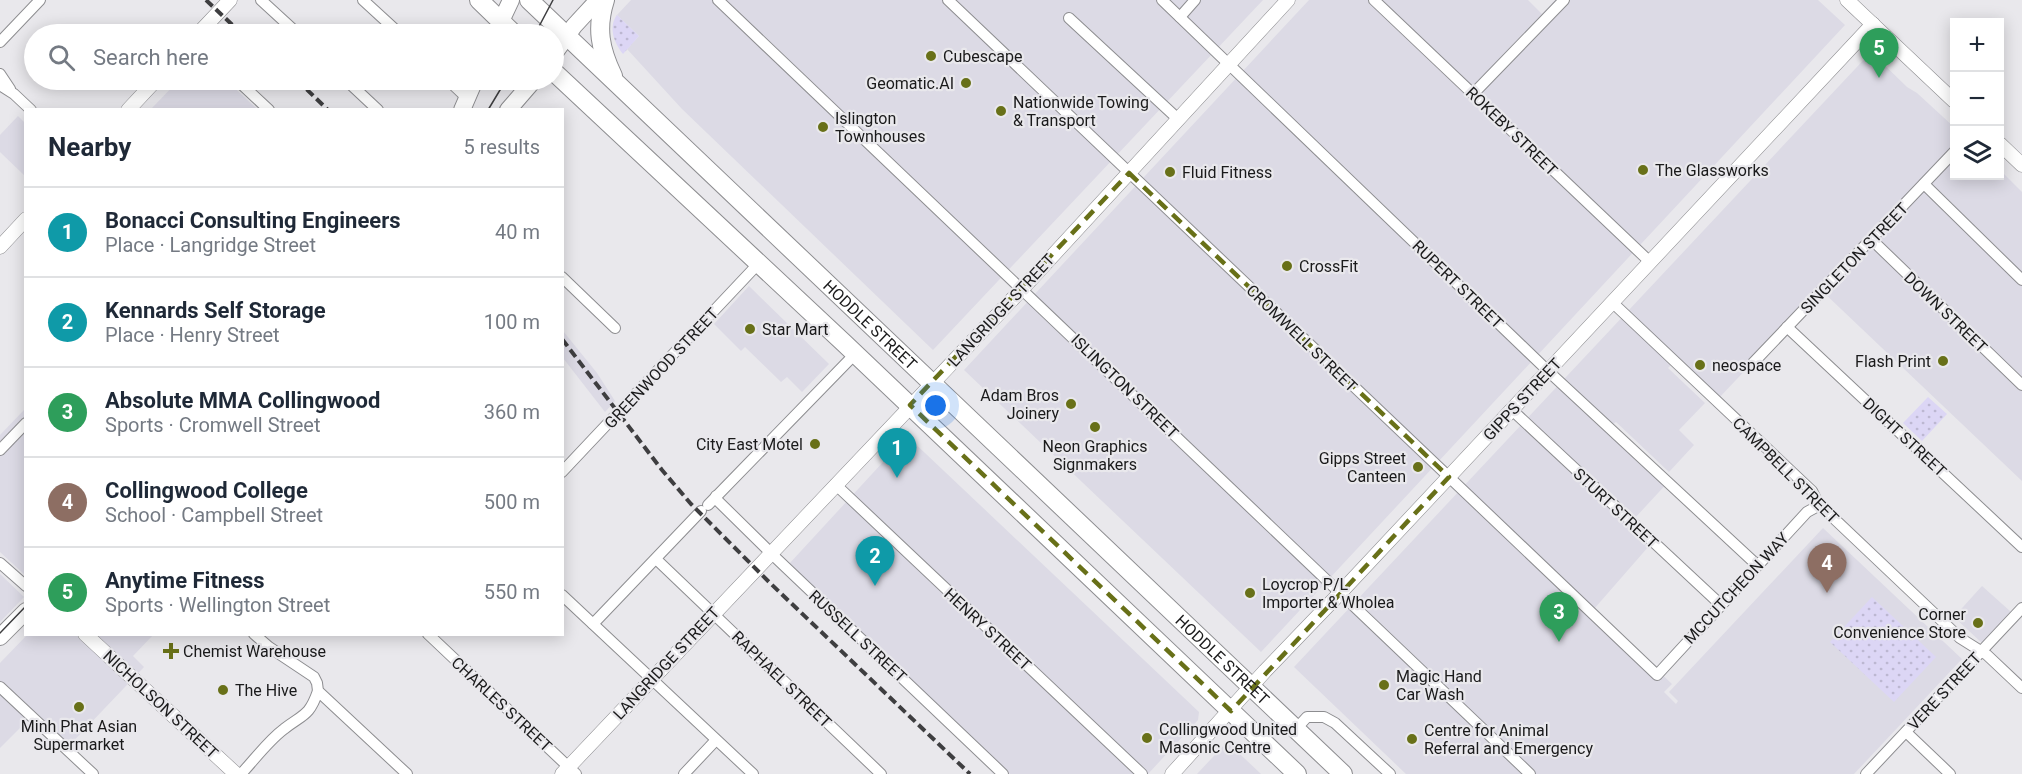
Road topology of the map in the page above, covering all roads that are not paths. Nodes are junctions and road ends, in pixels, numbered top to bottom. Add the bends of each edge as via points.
1 (40, 0) edge
2 (230, 0) edge
3 (261, 0) edge
4 (363, 0) edge
5 (479, 0) edge
6 (511, 0) edge
7 (529, 0) edge
8 (598, 0) edge
9 (605, 0) edge
10 (718, 0) edge
11 (948, 0) edge
12 (1162, 0) edge
13 (1195, 0) edge
14 (1288, 0) edge
15 (1374, 0) edge
16 (1564, 0) edge
17 (1848, 0) edge
18 (1180, 17) junction
19 (1069, 18) dead end
20 (207, 24) edge
21 (287, 24) edge
22 (389, 24) edge
23 (495, 24) edge
24 (500, 24) edge
25 (554, 24) edge
26 (1873, 24) junction
27 (566, 35) junction
28 (564, 38) edge
29 (0, 42) edge
30 (1228, 64) junction
31 (0, 74) edge
32 (564, 81) edge
33 (0, 85) edge
34 (621, 87) junction
35 (147, 90) edge
36 (248, 90) edge
37 (357, 90) edge
38 (455, 90) edge
39 (471, 90) edge
40 (525, 90) edge
41 (14, 94) junction
42 (1473, 94) junction
43 (1950, 97) edge
44 (465, 104) edge
45 (29, 108) edge
46 (130, 108) edge
47 (267, 108) edge
48 (376, 108) edge
49 (510, 108) edge
50 (1178, 119) junction
51 (2004, 148) edge
52 (1950, 156) edge
53 (2022, 165) edge
54 (1129, 173) junction
55 (1924, 184) junction
56 (24, 221) edge
57 (1871, 239) junction
58 (0, 247) edge
59 (1650, 262) junction
60 (759, 264) junction
61 (564, 279) edge
62 (2022, 280) edge
63 (1022, 288) junction
64 (1612, 303) junction
65 (1787, 327) junction
66 (615, 328) dead end
67 (855, 354) junction
68 (1753, 363) dead end
69 (1548, 371) junction
70 (932, 383) junction
71 (2022, 385) edge
72 (910, 405) junction
73 (1512, 410) junction
74 (24, 425) edge
75 (0, 450) edge
76 (564, 470) edge
77 (1449, 477) junction
78 (835, 484) junction
79 (716, 496) junction
80 (1818, 506) junction
81 (2022, 547) edge
82 (771, 552) junction
83 (656, 559) junction
84 (0, 563) edge
85 (1757, 565) junction
86 (24, 584) edge
87 (1341, 592) junction
88 (564, 597) edge
89 (24, 601) edge
90 (1721, 605) junction
91 (2022, 608) edge
92 (24, 613) edge
93 (713, 614) junction
94 (593, 624) junction
95 (0, 625) edge
96 (87, 636) edge
97 (256, 636) edge
98 (431, 636) edge
99 (0, 637) edge
100 (1978, 655) junction
101 (1657, 675) joint
102 (652, 678) junction
103 (0, 687) edge
104 (1251, 688) junction
105 (2022, 688) edge
106 (318, 692) junction
107 (1231, 711) junction
108 (1296, 729) junction
109 (1905, 732) junction
110 (716, 740) junction
111 (569, 772) edge
112 (93, 774) edge
113 (236, 774) edge
114 (241, 774) edge
115 (407, 774) edge
116 (684, 774) edge
117 (753, 774) edge
118 (881, 774) edge
119 (1004, 774) edge
120 (1142, 774) edge
121 (1172, 774) edge
122 (1296, 774) edge
123 (1343, 774) edge
124 (1390, 774) edge
125 (1530, 774) edge
126 (1866, 774) edge
127 (1950, 774) edge

1 - 29 street
2 - 20 street
3 - 21 street
4 - 22 street
5 - 23 highway
6 - 24 main road
7 - 25 highway, HODDLE STREET
8 - 27 main road
9 - 34 highway via 599,20 600,38 610,70
10 - 63 street, ISLINGTON STREET
11 - 54 street, CROMWELL STREET
12 - 18 street, RUPERT STREET
13 - 18 street
14 - 30 street, LANGRIDGE STREET
15 - 42 street, ROKEBY STREET
16 - 42 street
17 - 26 street
18 - 30 street, RUPERT STREET
19 - 50 street
26 - 43 street
26 - 59 street, GIPPS STREET
27 - 28 main road
27 - 34 highway, HODDLE STREET
30 - 50 street, LANGRIDGE STREET
30 - 69 street, RUPERT STREET
31 - 41 street
32 - 60 highway, HODDLE STREET
33 - 41 street
34 - 70 highway, HODDLE STREET
35 - 46 street
36 - 47 street
37 - 48 street
38 - 44 street
39 - 44 main road
40 - 49 main road
41 - 45 street
42 - 59 street, ROKEBY STREET
50 - 54 street, LANGRIDGE STREET
51 - 53 street
52 - 55 street, SINGLETON STREET
54 - 63 street, LANGRIDGE STREET
54 - 77 street, CROMWELL STREET
55 - 57 street, SINGLETON STREET
55 - 62 street
56 - 58 street
57 - 65 street, SINGLETON STREET
57 - 71 street, DOWN STREET
59 - 64 street, GIPPS STREET
60 - 67 highway, HODDLE STREET
60 - 76 street, GREENWOOD STREET
61 - 66 street
63 - 70 street, LANGRIDGE STREET
63 - 87 street, ISLINGTON STREET
64 - 69 street, GIPPS STREET
64 - 80 street, CAMPBELL STREET via 1812,491
65 - 68 street, SINGLETON STREET
65 - 81 street, DIGHT STREET
67 - 72 highway, HODDLE STREET
67 - 79 street
69 - 73 street, GIPPS STREET
69 - 85 street, RUPERT STREET
70 - 72 street, LANGRIDGE STREET
70 - 104 highway, HODDLE STREET
72 - 78 street, LANGRIDGE STREET
72 - 107 highway, HODDLE STREET
73 - 77 street, GIPPS STREET
73 - 90 street, STURT STREET
74 - 75 street
77 - 87 street, GIPPS STREET
77 - 101 street, CROMWELL STREET
78 - 82 street, LANGRIDGE STREET
78 - 120 street, HENRY STREET
79 - 82 street, RUSSELL STREET
79 - 83 street
80 - 85 street, MCCUTCHEON WAY via 1807,512
80 - 100 street, CAMPBELL STREET
82 - 93 street, LANGRIDGE STREET
82 - 119 street, RUSSELL STREET
83 - 93 street, RAPHAEL STREET
83 - 94 street
84 - 86 street
85 - 90 street, MCCUTCHEON WAY
87 - 104 street, GIPPS STREET
87 - 125 street, ISLINGTON STREET
88 - 94 street
89 - 95 main road
90 - 101 street, MCCUTCHEON WAY
91 - 100 street, VERE STREET
92 - 99 main road
93 - 102 street, LANGRIDGE STREET
93 - 118 street, RAPHAEL STREET
94 - 102 street
96 - 113 street, NICHOLSON STREET
97 - 106 street via 314,677
98 - 111 street, CHARLES STREET
100 - 105 street, CAMPBELL STREET via 1987,655
100 - 109 street, VERE STREET
102 - 110 street
102 - 111 street, LANGRIDGE STREET
103 - 112 street
104 - 107 street, GIPPS STREET
104 - 108 highway, HODDLE STREET
106 - 114 street via 309,711 284,728
106 - 115 street
107 - 121 street, GIPPS STREET
107 - 122 highway, HODDLE STREET
108 - 123 highway, HODDLE STREET
108 - 124 street via 1307,717 1324,717
109 - 126 street, VERE STREET
109 - 127 street
110 - 116 street
110 - 117 street

